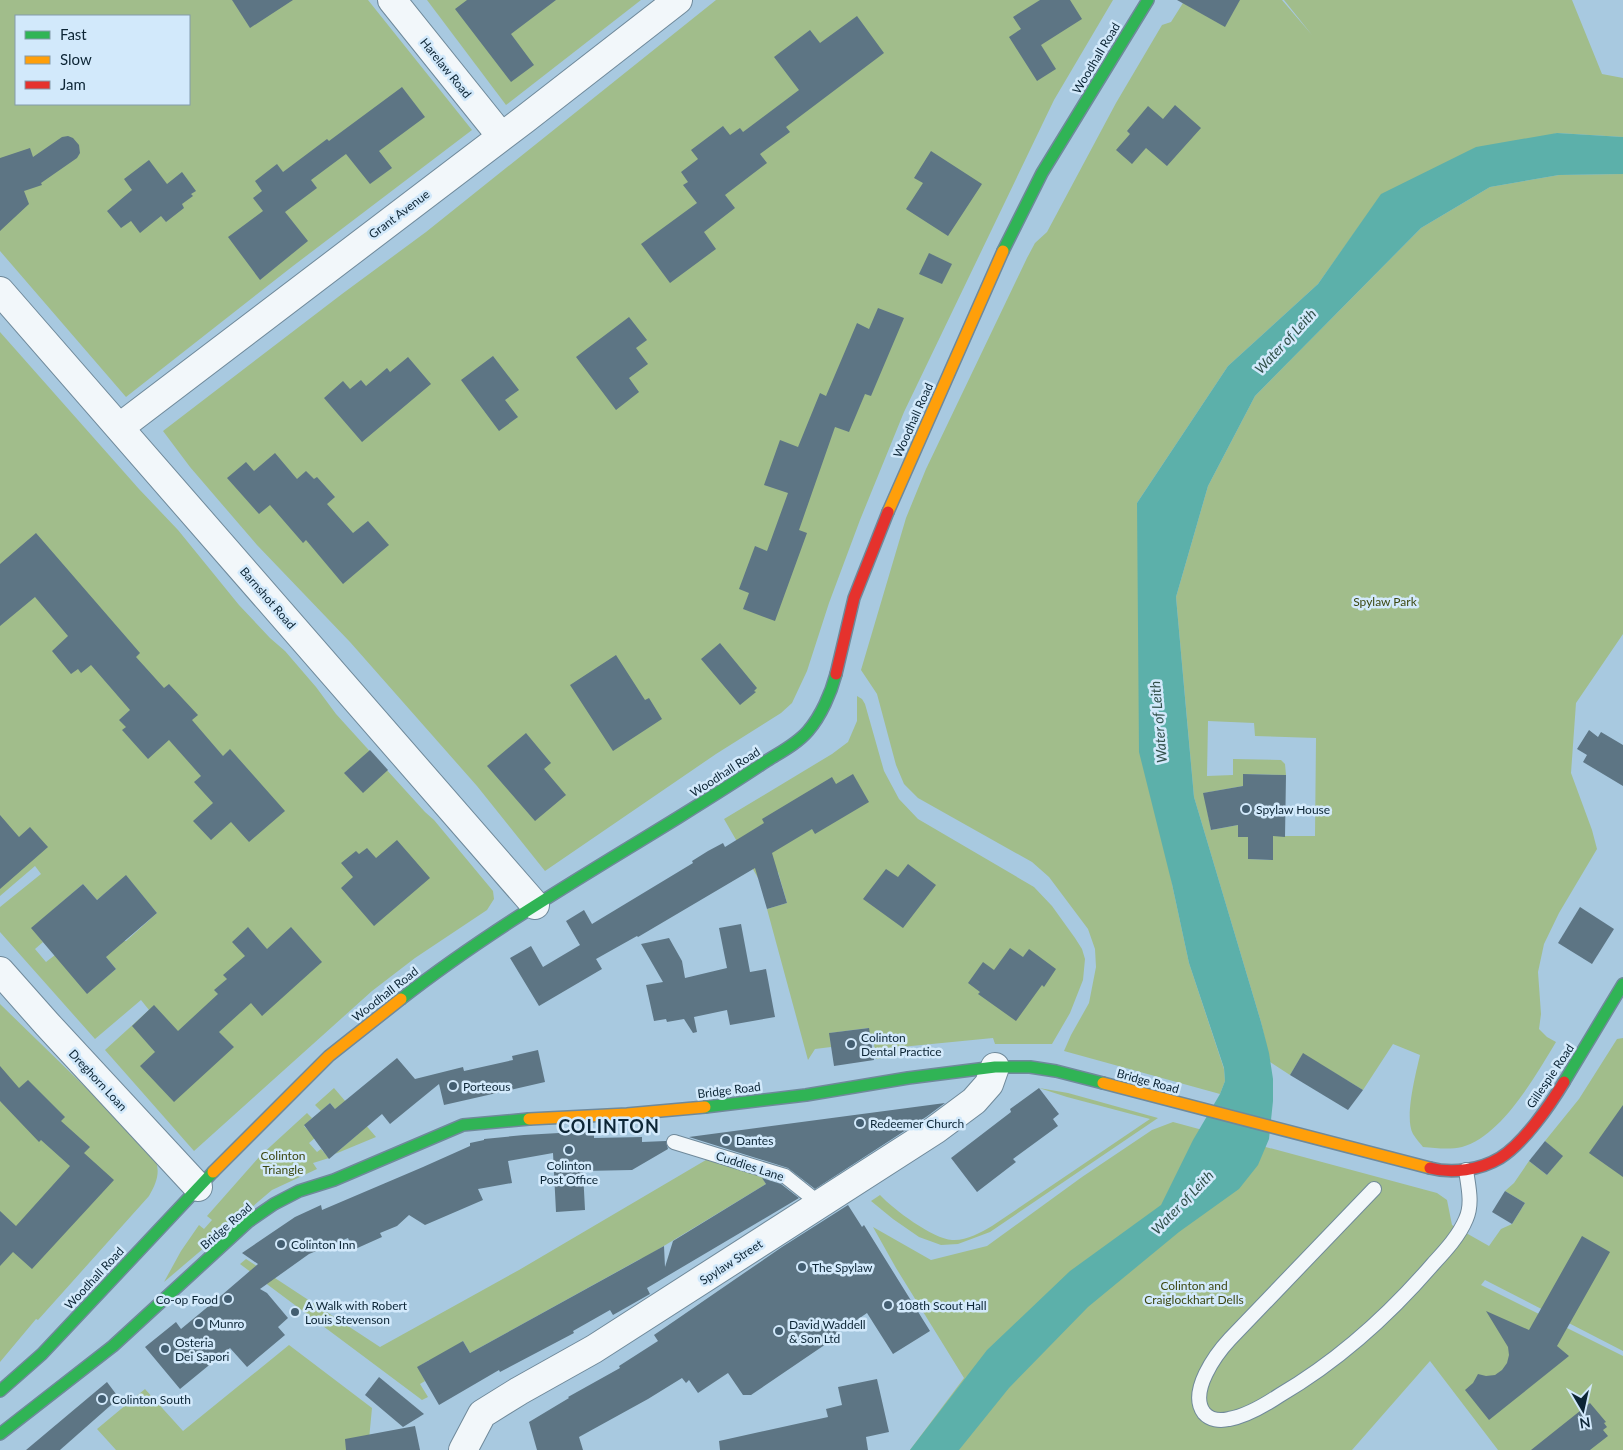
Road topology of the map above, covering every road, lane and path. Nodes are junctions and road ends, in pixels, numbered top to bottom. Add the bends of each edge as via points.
1 (392, 0) edge
2 (678, 0) edge
3 (1148, 0) edge
4 (501, 136) junction
5 (0, 291) edge
6 (120, 427) junction
7 (535, 905) junction
8 (0, 971) edge
9 (1623, 984) edge
10 (995, 1067) junction
11 (674, 1142) dead end
12 (1480, 1166) joint
13 (1466, 1170) junction
14 (198, 1187) junction
15 (1374, 1189) dead end
16 (820, 1204) junction
17 (42, 1354) junction
18 (39, 1371) dead end
19 (0, 1391) edge
20 (0, 1434) edge
21 (463, 1450) edge

1 - 4 street, Harelaw Road
2 - 4 street, Grant Avenue
3 - 7 street, Woodhall Road via 1042,173 1010,235 892,502 854,598 833,685 818,716 807,732 718,793
4 - 6 street, Grant Avenue
5 - 6 street, Barnshot Road
6 - 7 street, Barnshot Road
7 - 14 street, Woodhall Road via 433,974 329,1056
8 - 14 street, Dreghorn Loan
9 - 12 street, Gillespie Road via 1553,1101 1506,1154
10 - 13 street, Bridge Road via 1043,1069 1444,1172
10 - 16 street, Spylaw Street via 989,1084 974,1101
10 - 20 street, Bridge Road via 687,1109 464,1125 274,1204 248,1222 113,1346 50,1390
11 - 16 lane, Cuddies Lane via 785,1176
12 - 13 street, Bridge Road
13 - 15 lane via 1467,1218 1447,1249 1375,1325 1310,1376 1272,1400 1230,1419 1209,1417 1200,1399 1204,1377 1216,1355
14 - 17 street, Woodhall Road
16 - 21 street, Spylaw Street via 594,1349 482,1414
17 - 18 street
17 - 19 street, Woodhall Road

